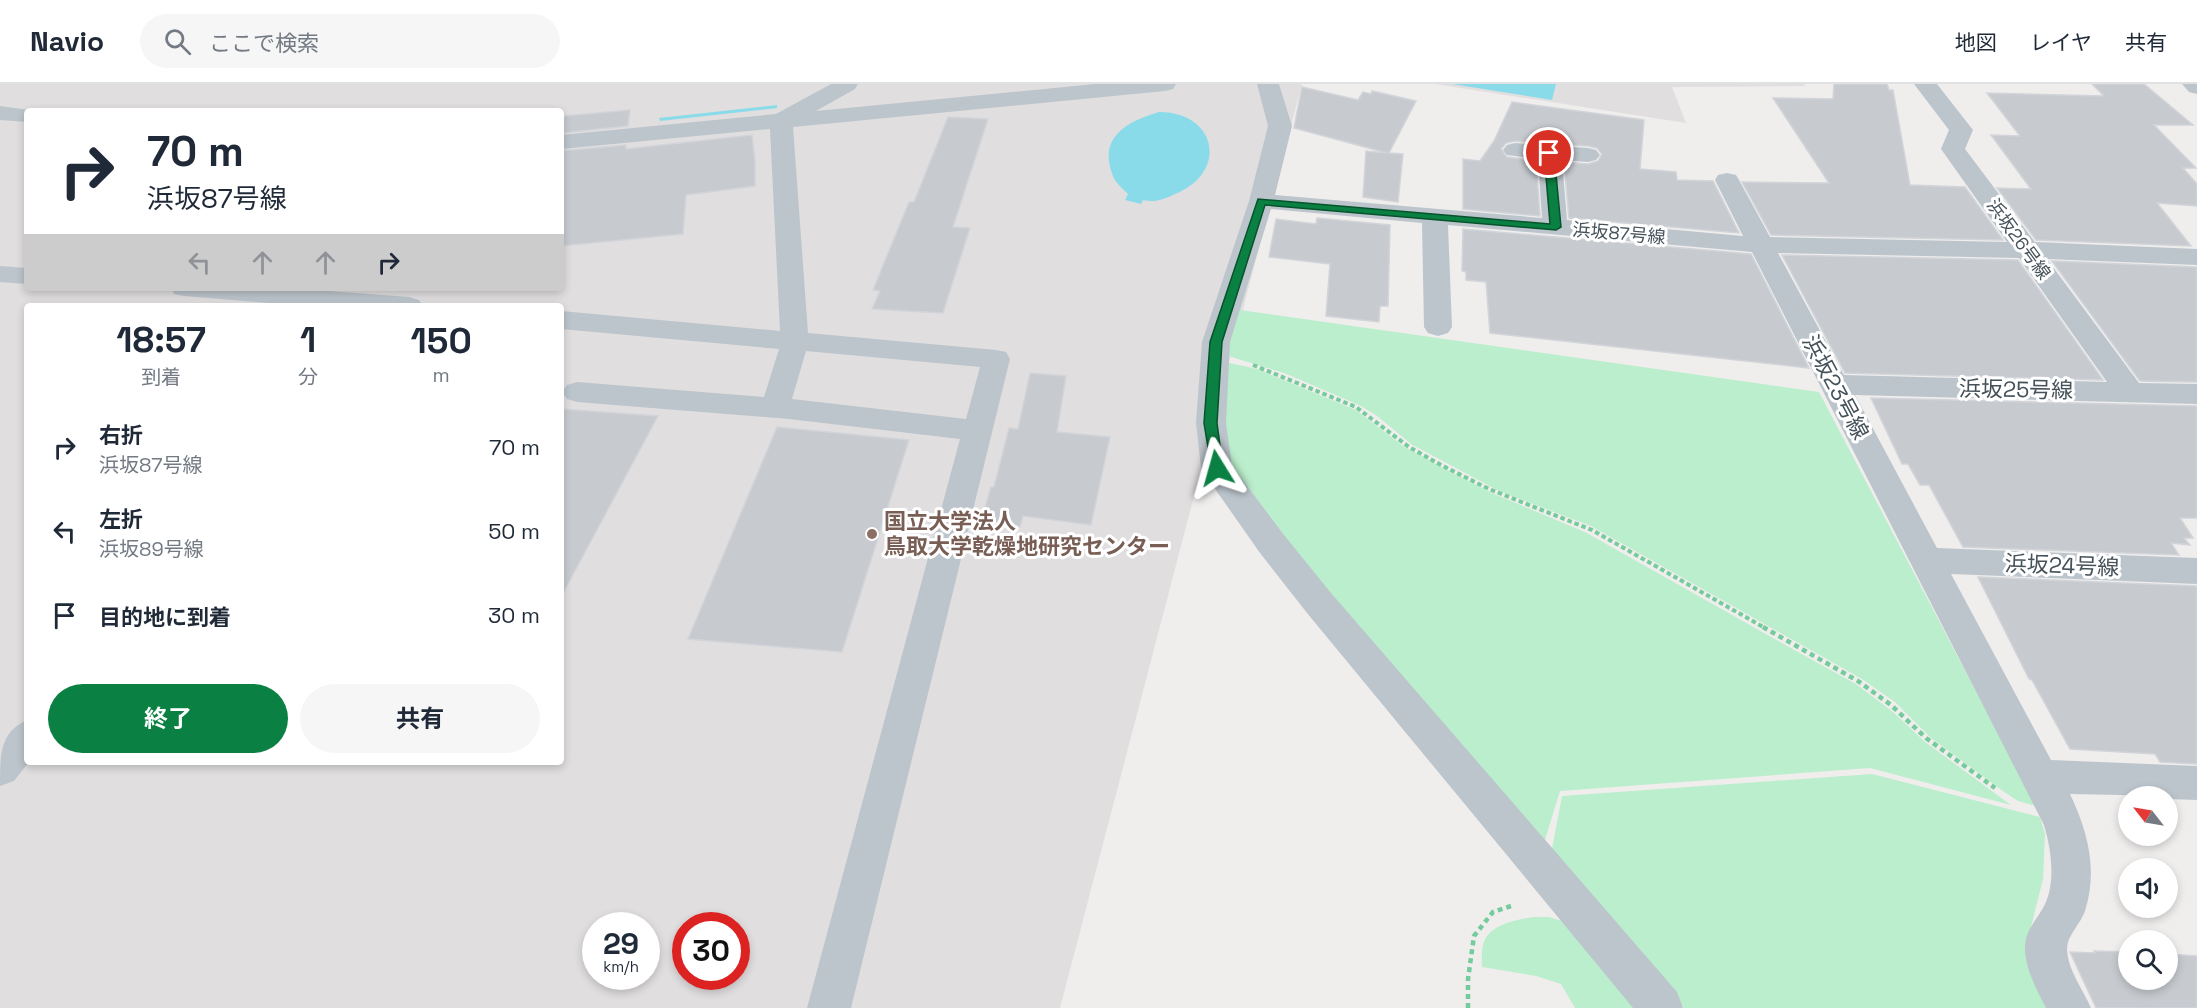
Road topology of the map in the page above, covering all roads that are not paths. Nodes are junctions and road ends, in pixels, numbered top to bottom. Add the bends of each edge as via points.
1 (847, 84) edge
2 (1165, 84) edge
3 (1268, 84) edge
4 (1925, 84) edge
5 (2193, 84) edge
6 (2197, 87) edge
7 (0, 113) edge
8 (24, 115) edge
9 (781, 121) junction
10 (564, 142) edge
11 (1515, 150) dead end
12 (1549, 153) junction
13 (1588, 155) dead end
14 (1727, 180) dead end
15 (1261, 201) junction
16 (1436, 217) junction
17 (1556, 227) junction
18 (1761, 245) junction
19 (2027, 250) junction
20 (2197, 257) edge
21 (0, 273) edge
22 (24, 276) edge
23 (239, 291) edge
24 (384, 299) edge
25 (564, 320) edge
26 (1438, 327) dead end
27 (795, 341) junction
28 (1834, 385) junction
29 (577, 392) dead end
30 (2130, 392) junction
31 (2197, 394) edge
32 (775, 408) junction
33 (977, 430) junction
34 (1927, 560) junction
35 (2197, 571) edge
36 (24, 740) edge
37 (0, 769) edge
38 (2040, 776) junction
39 (2197, 783) edge
40 (830, 1008) edge
41 (1661, 1008) edge
42 (2069, 1008) edge

1 - 9 street
2 - 9 street
3 - 15 street via 1280,126
4 - 19 street, 浜坂26号線 via 1960,130 1953,149
5 - 6 street
7 - 8 street
9 - 10 street
9 - 27 street
11 - 12 street
12 - 13 street
12 - 17 street
14 - 18 street, 浜坂23号線
15 - 16 street, 浜坂87号線
15 - 41 street via 1216,342 1210,423 1217,468 1319,603
16 - 17 street, 浜坂87号線
16 - 26 street
17 - 18 street, 浜坂87号線
18 - 19 street
18 - 28 street, 浜坂23号線
19 - 20 street
19 - 30 street, 浜坂26号線
21 - 22 street
23 - 24 street
25 - 27 street
27 - 32 street
27 - 33 street via 996,359
28 - 30 street, 浜坂25号線
28 - 34 street, 浜坂23号線
29 - 32 street
30 - 31 street, 浜坂25号線
32 - 33 street
33 - 40 street
34 - 35 street, 浜坂24号線
34 - 38 street, 浜坂23号線
36 - 37 street
38 - 39 street
38 - 42 street, 浜坂23号線 via 2061,814 2073,862 2062,915 2047,938 2048,965

